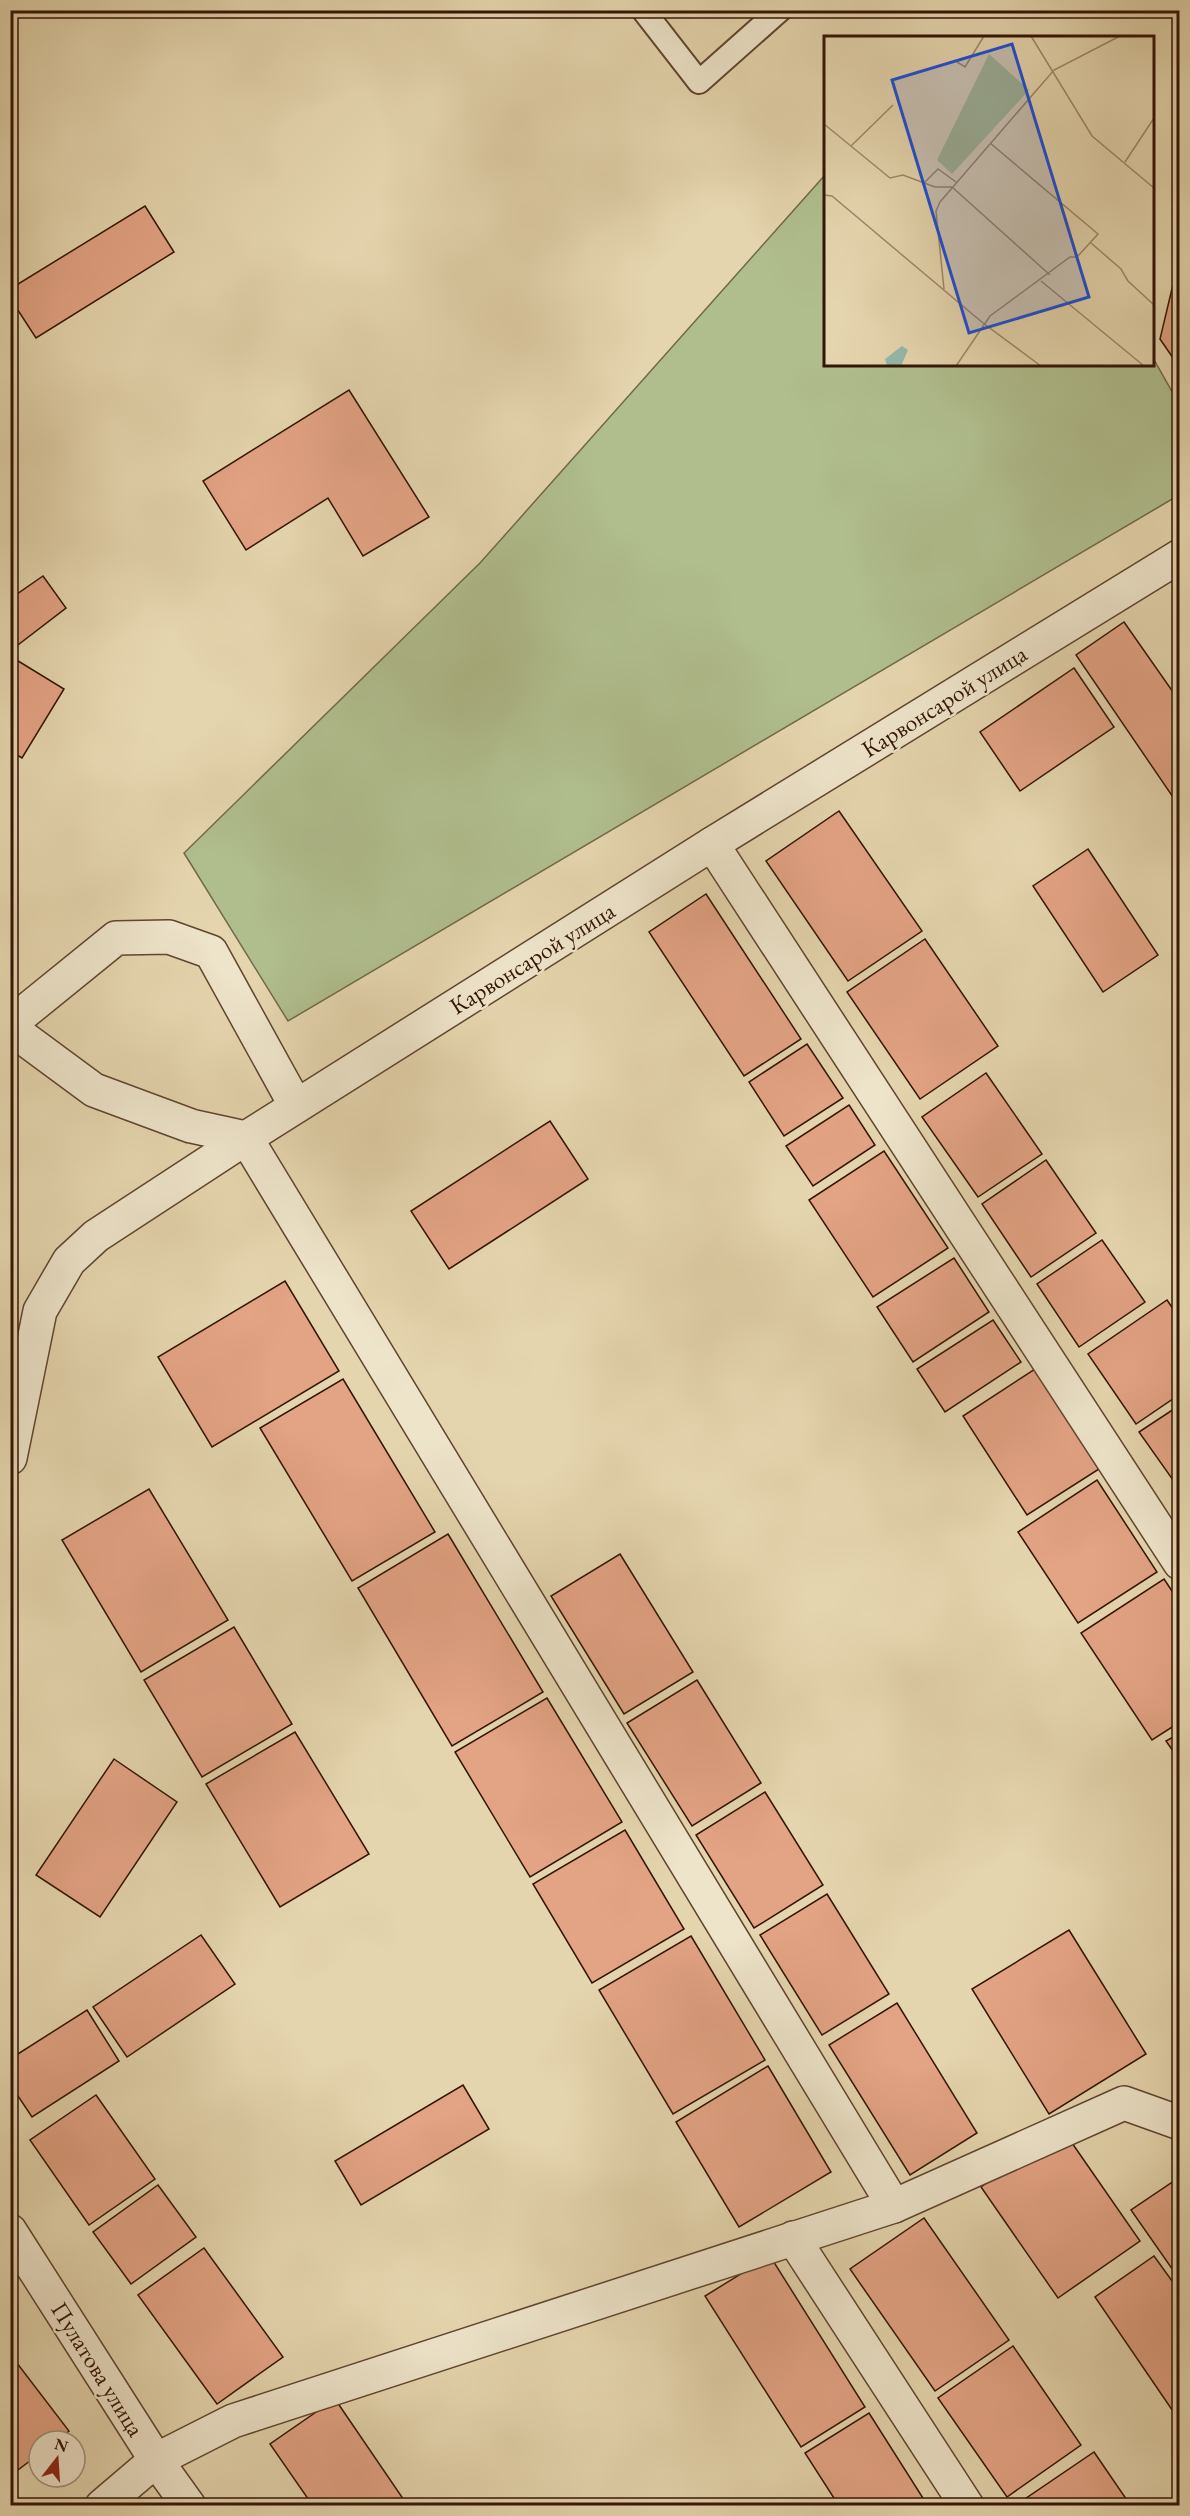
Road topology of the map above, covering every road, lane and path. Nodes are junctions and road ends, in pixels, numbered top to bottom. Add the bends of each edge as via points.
1 (643, 10) edge
2 (780, 10) edge
3 (1179, 556) edge
4 (712, 844) junction
5 (10, 1024) edge
6 (10, 1028) edge
7 (296, 1106) junction
8 (246, 1138) junction
9 (10, 1458) edge
10 (1179, 1563) edge
11 (1179, 2123) edge
12 (894, 2206) junction
13 (10, 2231) edge
14 (793, 2238) junction
15 (156, 2460) junction
16 (102, 2505) edge
17 (189, 2505) edge
18 (966, 2505) edge

1 - 2 lane via 699,82
3 - 4 street, Карвонсарой улица
4 - 7 street, Карвонсарой улица
4 - 10 street
5 - 7 street via 116,938 169,938 211,952
6 - 8 street via 94,1090 191,1126
7 - 8 street, Карвонсарой улица
8 - 9 street, Карвонсарой улица via 96,1236 69,1261 40,1311
8 - 12 street
11 - 12 street via 1124,2103
12 - 14 street
13 - 15 street, Пулатова улица
14 - 15 street via 233,2421
14 - 18 street
15 - 16 street
15 - 17 street, Пулатова улица

